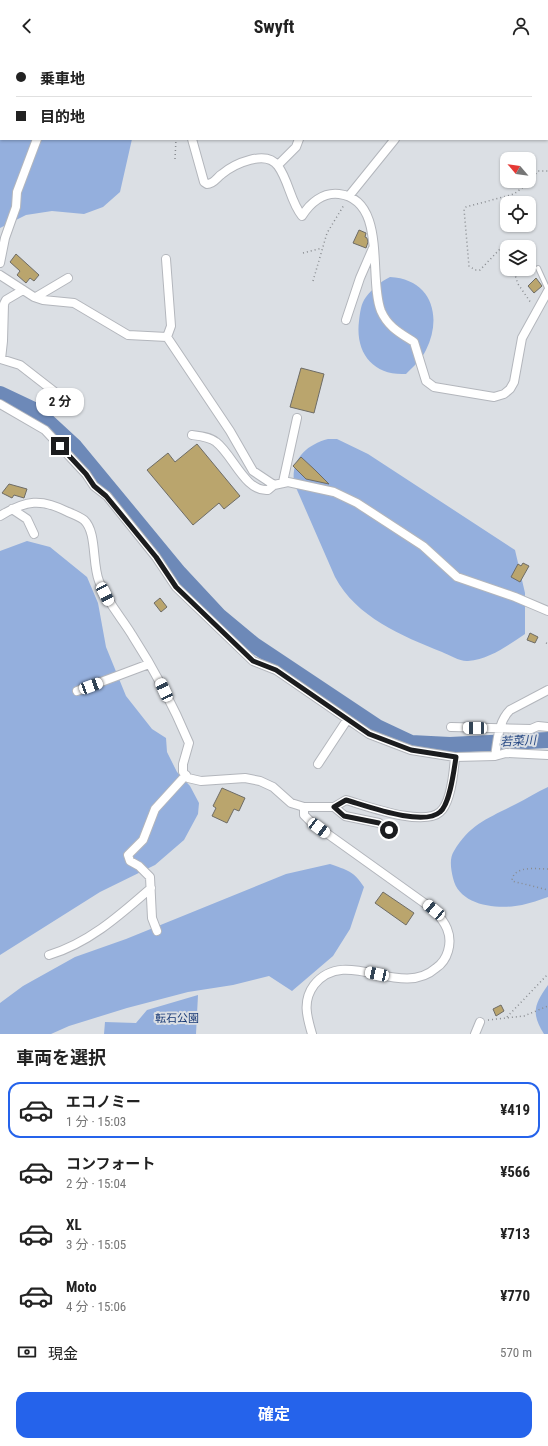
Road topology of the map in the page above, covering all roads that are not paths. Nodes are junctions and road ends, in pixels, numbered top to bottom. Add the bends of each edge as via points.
1 (37, 140) edge
2 (192, 140) edge
3 (299, 140) edge
4 (393, 140) edge
5 (278, 165) junction
6 (349, 196) junction
7 (374, 247) junction
8 (166, 259) dead end
9 (0, 263) edge
10 (538, 268) dead end
11 (0, 275) edge
12 (68, 278) dead end
13 (23, 290) junction
14 (548, 290) edge
15 (36, 297) junction
16 (346, 320) dead end
17 (167, 337) junction
18 (0, 404) edge
19 (77, 406) dead end
20 (297, 418) dead end
21 (192, 434) dead end
22 (283, 482) junction
23 (274, 486) junction
24 (12, 508) junction
25 (0, 516) edge
26 (34, 534) dead end
27 (548, 611) edge
28 (149, 664) junction
29 (548, 690) edge
30 (77, 692) dead end
31 (347, 720) junction
32 (451, 727) dead end
33 (548, 727) edge
34 (499, 730) junction
35 (496, 754) junction
36 (548, 755) edge
37 (456, 757) junction
38 (318, 764) dead end
39 (186, 775) junction
40 (304, 807) junction
41 (334, 807) junction
42 (389, 830) dead end
43 (151, 888) junction
44 (157, 931) dead end
45 (49, 955) dead end
46 (480, 1022) road end
47 (312, 1034) edge
48 (475, 1034) edge

1 - 9 street via 17,192 16,208 5,238
2 - 5 street via 204,182 207,184 230,169 249,161 263,158
3 - 5 street via 296,147
4 - 6 street
5 - 6 street via 292,200 302,216 317,199 337,193
6 - 7 street via 364,206
7 - 14 street via 380,309 391,328 414,342 426,381 434,387 494,397 504,394 514,382 522,338
7 - 16 street
8 - 17 street via 170,326
10 - 14 lane
11 - 13 street
12 - 15 street
13 - 15 street
13 - 19 street via 6,300 4,304 1,359 20,365 65,400
15 - 17 street via 74,303 128,335
17 - 23 street via 230,431 252,472
18 - 31 street via 45,430 94,486 106,496 156,557 176,587 253,661 276,670
20 - 22 street
21 - 23 street via 216,441 252,485 262,490
22 - 23 street
22 - 27 street via 334,492 357,503 423,546 457,577
24 - 25 street
24 - 26 street via 27,519
24 - 28 street via 40,502 62,509 87,524 90,528 98,580 112,608
28 - 30 street
28 - 39 street via 189,743 183,764 183,772
29 - 34 street via 510,710
31 - 37 street via 369,734 395,745 429,754
31 - 38 street
32 - 34 street
33 - 34 street
34 - 35 street
35 - 36 street via 506,752
35 - 37 street
37 - 41 street via 448,799 444,808 434,816 418,818 346,800
39 - 40 street via 201,781 245,778 260,781 273,787 291,803
39 - 43 street via 155,809 143,840 128,855 130,861 150,877
40 - 41 street
40 - 47 street via 304,815 311,822 434,910 445,924 450,942 448,952 439,966 427,975 401,979 365,971 341,970 320,978 310,990 307,999 306,1014
41 - 42 street via 344,816 379,823
43 - 44 street via 152,922
43 - 45 street via 97,933
46 - 48 street

